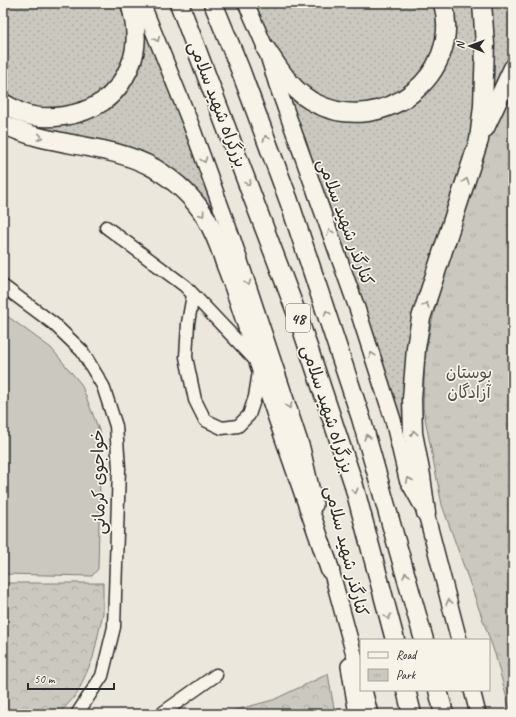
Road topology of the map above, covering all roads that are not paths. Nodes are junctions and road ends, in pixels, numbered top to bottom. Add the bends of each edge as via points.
1 (130, 3) edge
2 (142, 3) edge
3 (179, 3) edge
4 (213, 3) edge
5 (246, 3) edge
6 (443, 3) edge
7 (482, 3) edge
8 (266, 48) junction
9 (513, 68) edge
10 (3, 103) edge
11 (3, 124) edge
12 (479, 140) junction
13 (106, 227) dead end
14 (3, 286) edge
15 (193, 296) junction
16 (260, 365) junction
17 (426, 513) junction
18 (330, 570) junction
19 (342, 609) junction
20 (395, 639) edge
21 (424, 639) edge
22 (459, 639) edge
23 (216, 676) dead end
24 (360, 676) edge
25 (364, 691) edge
26 (406, 691) edge
27 (438, 691) edge
28 (472, 691) edge
29 (77, 714) edge
30 (161, 714) edge
31 (357, 714) edge
32 (370, 714) edge
33 (412, 714) edge
34 (444, 714) edge
35 (478, 714) edge

1 - 10 highway via 136,38 135,49 121,83 102,102 80,112 52,117 23,113
2 -> 18 main road, کنارگذر شهید سلامی via 190,122 273,358 302,448
3 -> 20 highway, بزرگراه شهید سلامی / 48 via 298,317 353,482
21 -> 4 highway, بزرگراه شهید سلامی / 48 via 361,418 289,201
5 - 8 main road, کنارگذر شهید سلامی
6 - 8 highway via 445,34 437,63 425,82 409,97 383,109 357,113 342,112 316,104 291,84
7 - 12 highway via 485,44
17 -> 8 main road, کنارگذر شهید سلامی via 407,479 393,420 357,308
9 - 12 highway
11 -> 16 highway via 28,134 135,160 166,176 179,187 201,212 214,233 238,295
17 -> 12 highway via 413,433 412,399 416,348 421,318
13 - 15 street via 185,286
14 - 29 street, خواجوی کرمانی via 54,324 82,351 103,386 116,426 119,468 114,627 102,676
15 - 16 street
15 - 16 street via 186,357 195,400 205,420 222,428 238,426 249,415
16 - 18 highway
22 -> 17 main road, کنارگذر شهید سلامی
18 - 19 main road, کنارگذر شهید سلامی
19 - 24 main road, کنارگذر شهید سلامی
19 - 31 main road
23 - 30 street
25 - 32 main road
26 - 33 highway
27 - 34 highway
28 - 35 main road

